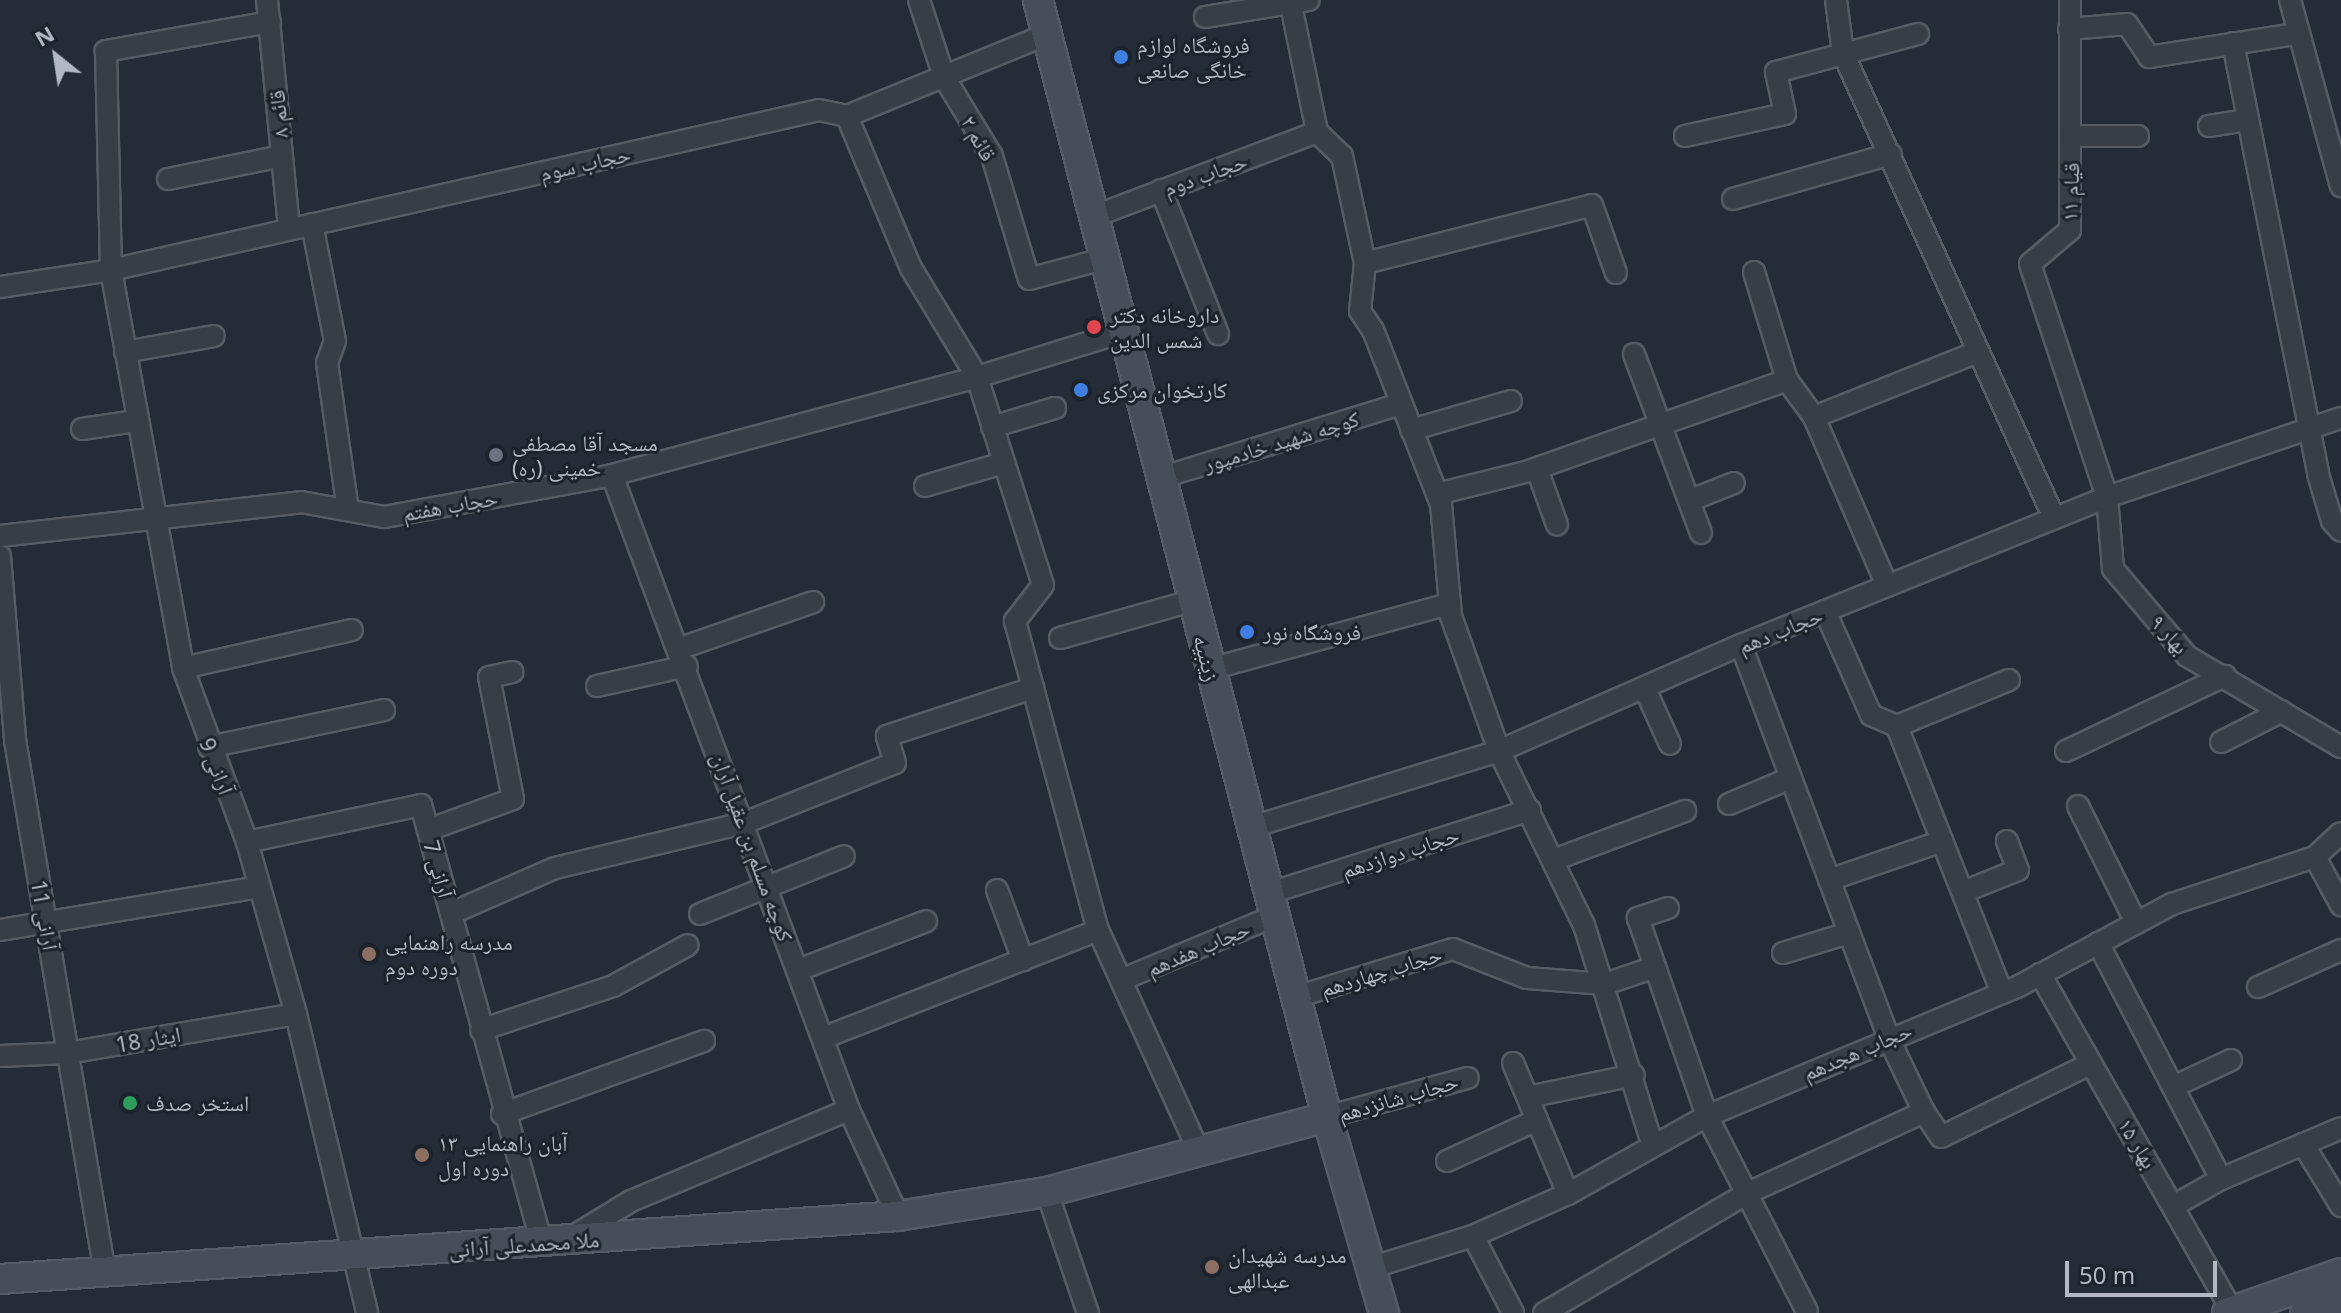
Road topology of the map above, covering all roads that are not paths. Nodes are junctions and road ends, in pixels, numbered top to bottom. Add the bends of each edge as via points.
1 (267, 0) edge
2 (919, 0) edge
3 (1038, 0) edge
4 (1836, 0) edge
5 (2070, 0) edge
6 (2290, 0) edge
7 (1296, 1) edge
8 (1205, 17) dead end
9 (270, 22) junction
10 (2069, 29) junction
11 (1048, 34) junction
12 (1918, 34) dead end
13 (2296, 34) junction
14 (2233, 43) junction
15 (1843, 53) junction
16 (944, 77) junction
17 (847, 116) junction
18 (2248, 120) junction
19 (2209, 126) dead end
20 (1317, 132) junction
21 (1685, 136) dead end
22 (2072, 136) junction
23 (2138, 136) dead end
24 (1891, 154) junction
25 (282, 156) junction
26 (168, 179) dead end
27 (2341, 186) edge
28 (1161, 190) junction
29 (1733, 199) dead end
30 (1092, 217) junction
31 (312, 224) junction
32 (289, 228) junction
33 (1103, 259) junction
34 (1365, 263) junction
35 (111, 270) junction
36 (1754, 272) dead end
37 (1616, 273) dead end
38 (0, 287) edge
39 (1122, 332) junction
40 (1218, 334) dead end
41 (214, 336) dead end
42 (125, 352) junction
43 (1975, 353) junction
44 (1634, 354) dead end
45 (977, 377) junction
46 (1787, 380) junction
47 (1511, 401) dead end
48 (1401, 404) junction
49 (1055, 408) dead end
50 (1814, 417) junction
51 (2341, 418) edge
52 (136, 421) junction
53 (1659, 424) junction
54 (992, 427) junction
55 (82, 429) dead end
56 (2308, 429) junction
57 (1411, 430) junction
58 (1003, 463) junction
59 (1529, 471) junction
60 (612, 475) junction
61 (1160, 478) junction
62 (1734, 483) dead end
63 (925, 486) dead end
64 (1437, 494) junction
65 (2107, 497) junction
66 (1691, 500) junction
67 (348, 510) junction
68 (2054, 518) junction
69 (153, 520) junction
70 (1557, 525) dead end
71 (2341, 531) edge
72 (1701, 533) dead end
73 (0, 536) edge
74 (0, 556) edge
75 (1887, 586) junction
76 (1192, 601) junction
77 (813, 602) dead end
78 (1450, 604) junction
79 (1825, 611) junction
80 (352, 630) dead end
81 (1060, 638) dead end
82 (1741, 645) junction
83 (684, 657) junction
84 (183, 668) junction
85 (1210, 669) junction
86 (512, 672) dead end
87 (2225, 676) junction
88 (2009, 680) dead end
89 (597, 686) dead end
90 (1033, 688) junction
91 (1645, 689) junction
92 (384, 710) dead end
93 (2282, 711) junction
94 (1897, 726) junction
95 (8, 741) edge
96 (2221, 742) dead end
97 (1670, 744) dead end
98 (209, 747) junction
99 (2341, 747) edge
100 (1499, 751) junction
101 (2066, 751) dead end
102 (1791, 778) junction
103 (1729, 804) dead end
104 (2078, 806) dead end
105 (1530, 810) junction
106 (1685, 811) dead end
107 (744, 823) junction
108 (1252, 827) junction
109 (428, 830) junction
110 (2341, 833) edge
111 (1942, 841) junction
112 (2007, 841) dead end
113 (247, 842) junction
114 (844, 856) dead end
115 (2315, 857) junction
116 (1556, 859) junction
117 (1829, 880) junction
118 (259, 887) junction
119 (768, 888) junction
120 (997, 890) dead end
121 (1963, 892) junction
122 (1272, 904) junction
123 (2341, 905) edge
124 (1668, 908) dead end
125 (452, 913) junction
126 (700, 914) dead end
127 (926, 921) dead end
128 (46, 922) junction
129 (2136, 923) junction
130 (0, 930) edge
131 (1098, 930) junction
132 (1849, 933) junction
133 (2098, 943) junction
134 (688, 945) dead end
135 (2341, 950) edge
136 (1783, 953) dead end
137 (1023, 960) junction
138 (1655, 967) junction
139 (798, 970) junction
140 (2040, 974) junction
141 (1121, 980) junction
142 (1605, 984) junction
143 (2258, 987) dead end
144 (2002, 993) junction
145 (1296, 997) junction
146 (296, 1014) junction
147 (481, 1030) junction
148 (1888, 1037) junction
149 (823, 1038) junction
150 (704, 1041) dead end
151 (68, 1053) junction
152 (0, 1056) edge
153 (2231, 1060) dead end
154 (1513, 1063) dead end
155 (2090, 1064) junction
156 (1634, 1075) junction
157 (1468, 1078) dead end
158 (2173, 1087) junction
159 (1528, 1097) junction
160 (849, 1110) junction
161 (1924, 1112) junction
162 (502, 1114) junction
163 (1707, 1116) junction
164 (1327, 1117) junction
165 (1537, 1120) junction
166 (2341, 1128) edge
167 (1652, 1143) junction
168 (2303, 1144) junction
169 (1200, 1154) junction
170 (1447, 1161) dead end
171 (2221, 1179) junction
172 (1047, 1192) junction
173 (1748, 1193) junction
174 (1568, 1194) junction
175 (2175, 1205) junction
176 (2341, 1206) edge
177 (898, 1216) junction
178 (1473, 1236) junction
179 (553, 1242) junction
180 (355, 1255) junction
181 (1370, 1268) junction
182 (105, 1273) junction
183 (2341, 1273) edge
184 (0, 1279) edge
185 (2341, 1300) edge
186 (1807, 1311) edge
187 (2231, 1312) edge
188 (367, 1313) edge
189 (1088, 1313) edge
190 (1384, 1313) edge
191 (1513, 1313) edge
192 (1544, 1313) edge
193 (2305, 1313) edge

1 - 9 street, قائم ۸
2 - 16 street, قائم ۲
3 - 11 street, زینبیه
4 - 15 street
5 - 10 street, قیام ۱۱
6 - 13 street
7 - 8 street
7 - 20 street
9 - 25 street, قائم ۸
9 - 35 street, آرانی 9 via 106,51
10 - 14 street via 2127,24 2149,57
10 - 22 street, قیام ۱۱
11 - 16 street, حجاب سوم
11 - 30 street, زینبیه
12 - 15 street
13 - 14 street
13 - 27 street
14 - 18 street
15 - 21 street via 1776,72 1785,114
15 - 24 street
16 - 17 street, حجاب سوم
16 - 33 street, قائم ۲ via 992,156 1029,279
17 - 31 street, حجاب سوم via 819,110
17 - 45 street via 911,268
18 - 19 street
18 - 56 street
20 - 28 street, حجاب دوم
20 - 34 street via 1342,156
22 - 23 street
22 - 65 street, قیام ۱۱ via 2070,230 2030,264
24 - 29 street
24 - 43 street
25 - 26 street
25 - 32 street, قائم ۸
28 - 30 street, حجاب دوم
28 - 40 street
30 - 33 street, زینبیه
31 - 32 street, حجاب سوم
31 - 67 street via 335,341 327,363
32 - 35 street, حجاب سوم
33 - 39 street, زینبیه
34 - 37 street via 1592,205
34 - 48 street via 1360,311
35 - 38 street, حجاب سوم
35 - 42 street, آرانی 9
36 - 46 street
39 - 45 street, حجاب هفتم
39 - 61 street, زینبیه
41 - 42 street
42 - 52 street, آرانی 9
43 - 50 street
43 - 68 street
44 - 53 street
45 - 54 street
45 - 60 street, حجاب هفتم
46 - 50 street
46 - 53 street
47 - 57 street
48 - 57 street
48 - 61 street, کوچه شهید خادمپور
49 - 54 street
50 - 75 street
51 - 56 street, حجاب دهم
52 - 55 street
52 - 69 street, آرانی 9
53 - 59 street
53 - 66 street
54 - 58 street
56 - 65 street, حجاب دهم
56 - 71 street via 2332,521
57 - 64 street
58 - 63 street
58 - 90 street via 1043,585 1015,621
59 - 64 street
59 - 70 street via 1537,469
60 - 67 street, حجاب هفتم via 384,517
60 - 83 street, کوچه مسلم بن عقیل آران
61 - 76 street, زینبیه
62 - 66 street
64 - 78 street
65 - 68 street, حجاب دهم
65 - 87 street, بهار ۹ via 2113,569 2187,656
66 - 72 street
67 - 69 street, حجاب هفتم via 301,502
68 - 75 street, حجاب دهم
69 - 73 street, حجاب هفتم
69 - 84 street, آرانی 9
74 - 95 street, آرانی 11
75 - 79 street, حجاب دهم
76 - 81 street
76 - 85 street, زینبیه
77 - 83 street
78 - 85 street
78 - 100 street
79 - 82 street, حجاب دهم
79 - 94 street via 1871,715
80 - 84 street
82 - 91 street, حجاب دهم
82 - 102 street
83 - 89 street
83 - 107 street, کوچه مسلم بن عقیل آران
84 - 98 street, آرانی 9
85 - 108 street, زینبیه
86 - 109 street via 489,677 513,799
87 - 93 street, بهار ۹
87 - 101 street
88 - 94 street
90 - 107 street via 887,736 895,763
90 - 131 street
91 - 97 street
91 - 100 street, حجاب دهم
92 - 98 street
93 - 96 street
93 - 99 street, بهار ۹
94 - 111 street
95 - 128 street, آرانی 11
98 - 113 street, آرانی 9
100 - 105 street
100 - 108 street, حجاب دهم
102 - 103 street
102 - 117 street
104 - 129 street
105 - 116 street
105 - 122 street, حجاب دوازدهم
106 - 116 street
107 - 119 street, کوچه مسلم بن عقیل آران
107 - 125 street via 555,868
108 - 122 street, زینبیه
109 - 113 street, آرانی 7 via 421,805
109 - 125 street, آرانی 7
110 - 115 street, حجاب هجدهم
111 - 117 street
111 - 121 street
112 - 121 street via 2018,870
113 - 118 street, آرانی 9
114 - 119 street
115 - 123 street
115 - 129 street, حجاب هجدهم via 2172,904
116 - 142 street
117 - 132 street
118 - 128 street
118 - 146 street, آرانی 9
119 - 126 street
119 - 139 street, کوچه مسلم بن عقیل آران
120 - 137 street
121 - 144 street
122 - 141 street, حجاب هفدهم
122 - 145 street, زینبیه
124 - 138 street via 1638,918
125 - 147 street, آرانی 7
127 - 139 street
128 - 130 street
128 - 151 street, آرانی 11
129 - 133 street, حجاب هجدهم
131 - 137 street
131 - 141 street
132 - 136 street
132 - 148 street
133 - 140 street, حجاب هجدهم
133 - 158 street
134 - 147 street via 613,986
135 - 143 street
137 - 149 street
138 - 142 street
138 - 163 street
139 - 149 street, کوچه مسلم بن عقیل آران
140 - 144 street, حجاب هجدهم
140 - 155 street, بهار ۱۵
141 - 169 street
142 - 145 street, حجاب چهاردهم via 1527,978 1453,949
142 - 156 street
144 - 148 street, حجاب هجدهم
145 - 164 street, زینبیه
146 - 151 street, ایثار 18
146 - 180 street, آرانی 9
147 - 162 street, آرانی 7
148 - 161 street
148 - 163 street, حجاب هجدهم
149 - 160 street, کوچه مسلم بن عقیل آران
150 - 162 street
151 - 152 street, ایثار 18
151 - 182 street, آرانی 11
153 - 158 street
154 - 159 street
155 - 161 street via 1941,1137
155 - 175 street, بهار ۱۵
156 - 159 street
156 - 167 street
157 - 164 street, حجاب شانزدهم
158 - 171 street
159 - 165 street
160 - 177 street, کوچه مسلم بن عقیل آران
160 - 179 street via 631,1201
161 - 173 street
162 - 179 street, آرانی 7
163 - 167 street, حجاب هجدهم
163 - 173 street
164 - 169 street, ملا محمدعلی آرانی
164 - 181 street, زینبیه
165 - 170 street
165 - 174 street
166 - 168 street
167 - 174 street, حجاب هجدهم
168 - 171 street
168 - 176 street
169 - 172 street, ملا محمدعلی آرانی
171 - 175 street
172 - 177 street, ملا محمدعلی آرانی
172 - 189 street
173 - 186 street
173 - 192 street
174 - 178 street, حجاب هجدهم
175 - 187 street, بهار ۱۵
177 - 179 street, ملا محمدعلی آرانی
178 - 181 street, حجاب هجدهم
178 - 191 street
179 - 180 street, ملا محمدعلی آرانی
180 - 182 street, ملا محمدعلی آرانی
180 - 188 street, آرانی 9
181 - 190 street, زینبیه
182 - 184 street, ملا محمدعلی آرانی
183 - 187 street
185 - 193 street

